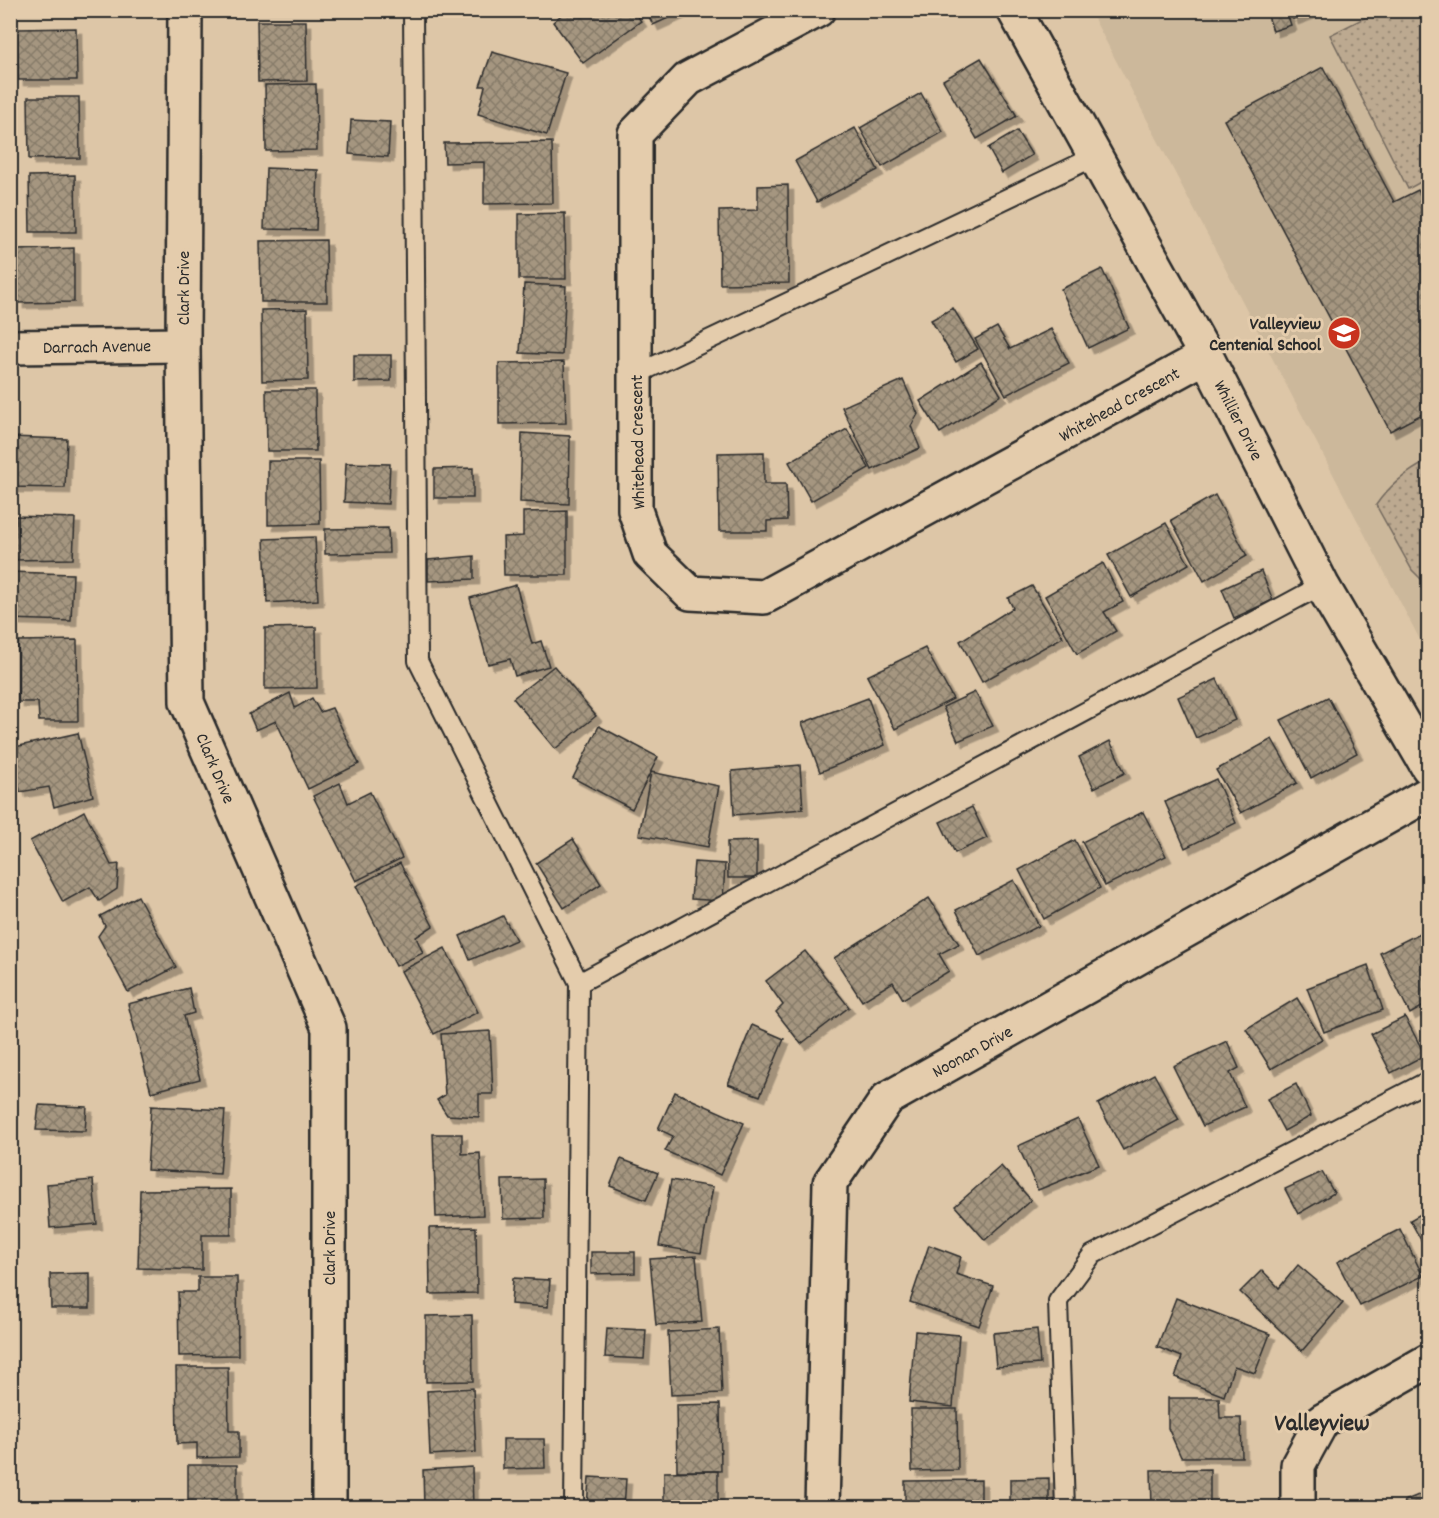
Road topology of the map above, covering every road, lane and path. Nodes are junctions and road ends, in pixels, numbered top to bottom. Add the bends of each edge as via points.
1 (184, 10) edge
2 (413, 10) edge
3 (818, 10) edge
4 (1014, 10) edge
5 (1096, 156) junction
6 (183, 345) junction
7 (10, 347) edge
8 (1206, 356) junction
9 (635, 375) junction
10 (1322, 585) junction
11 (1428, 766) edge
12 (1428, 795) edge
13 (579, 983) junction
14 (1428, 1082) edge
15 (1428, 1361) edge
16 (329, 1508) edge
17 (574, 1508) edge
18 (822, 1508) edge
19 (1065, 1508) edge
20 (1299, 1508) edge

1 - 6 street, Clark Drive
2 - 13 lane via 418,661
3 - 9 street, Whitehead Crescent via 688,79 635,134
4 - 5 street, Whillier Drive
5 - 8 street, Whillier Drive
5 - 9 lane
6 - 7 street, Darrach Avenue
6 - 16 street, Clark Drive via 187,702 329,1028
8 - 9 street, Whitehead Crescent via 764,597 690,593 650,554 635,510
8 - 10 street, Whillier Drive
10 - 11 street, Whillier Drive
10 - 13 lane
12 - 18 street, Noonan Drive via 887,1099 830,1183
13 - 17 lane
14 - 19 lane via 1092,1255 1058,1301
15 - 20 street via 1322,1421 1298,1465

